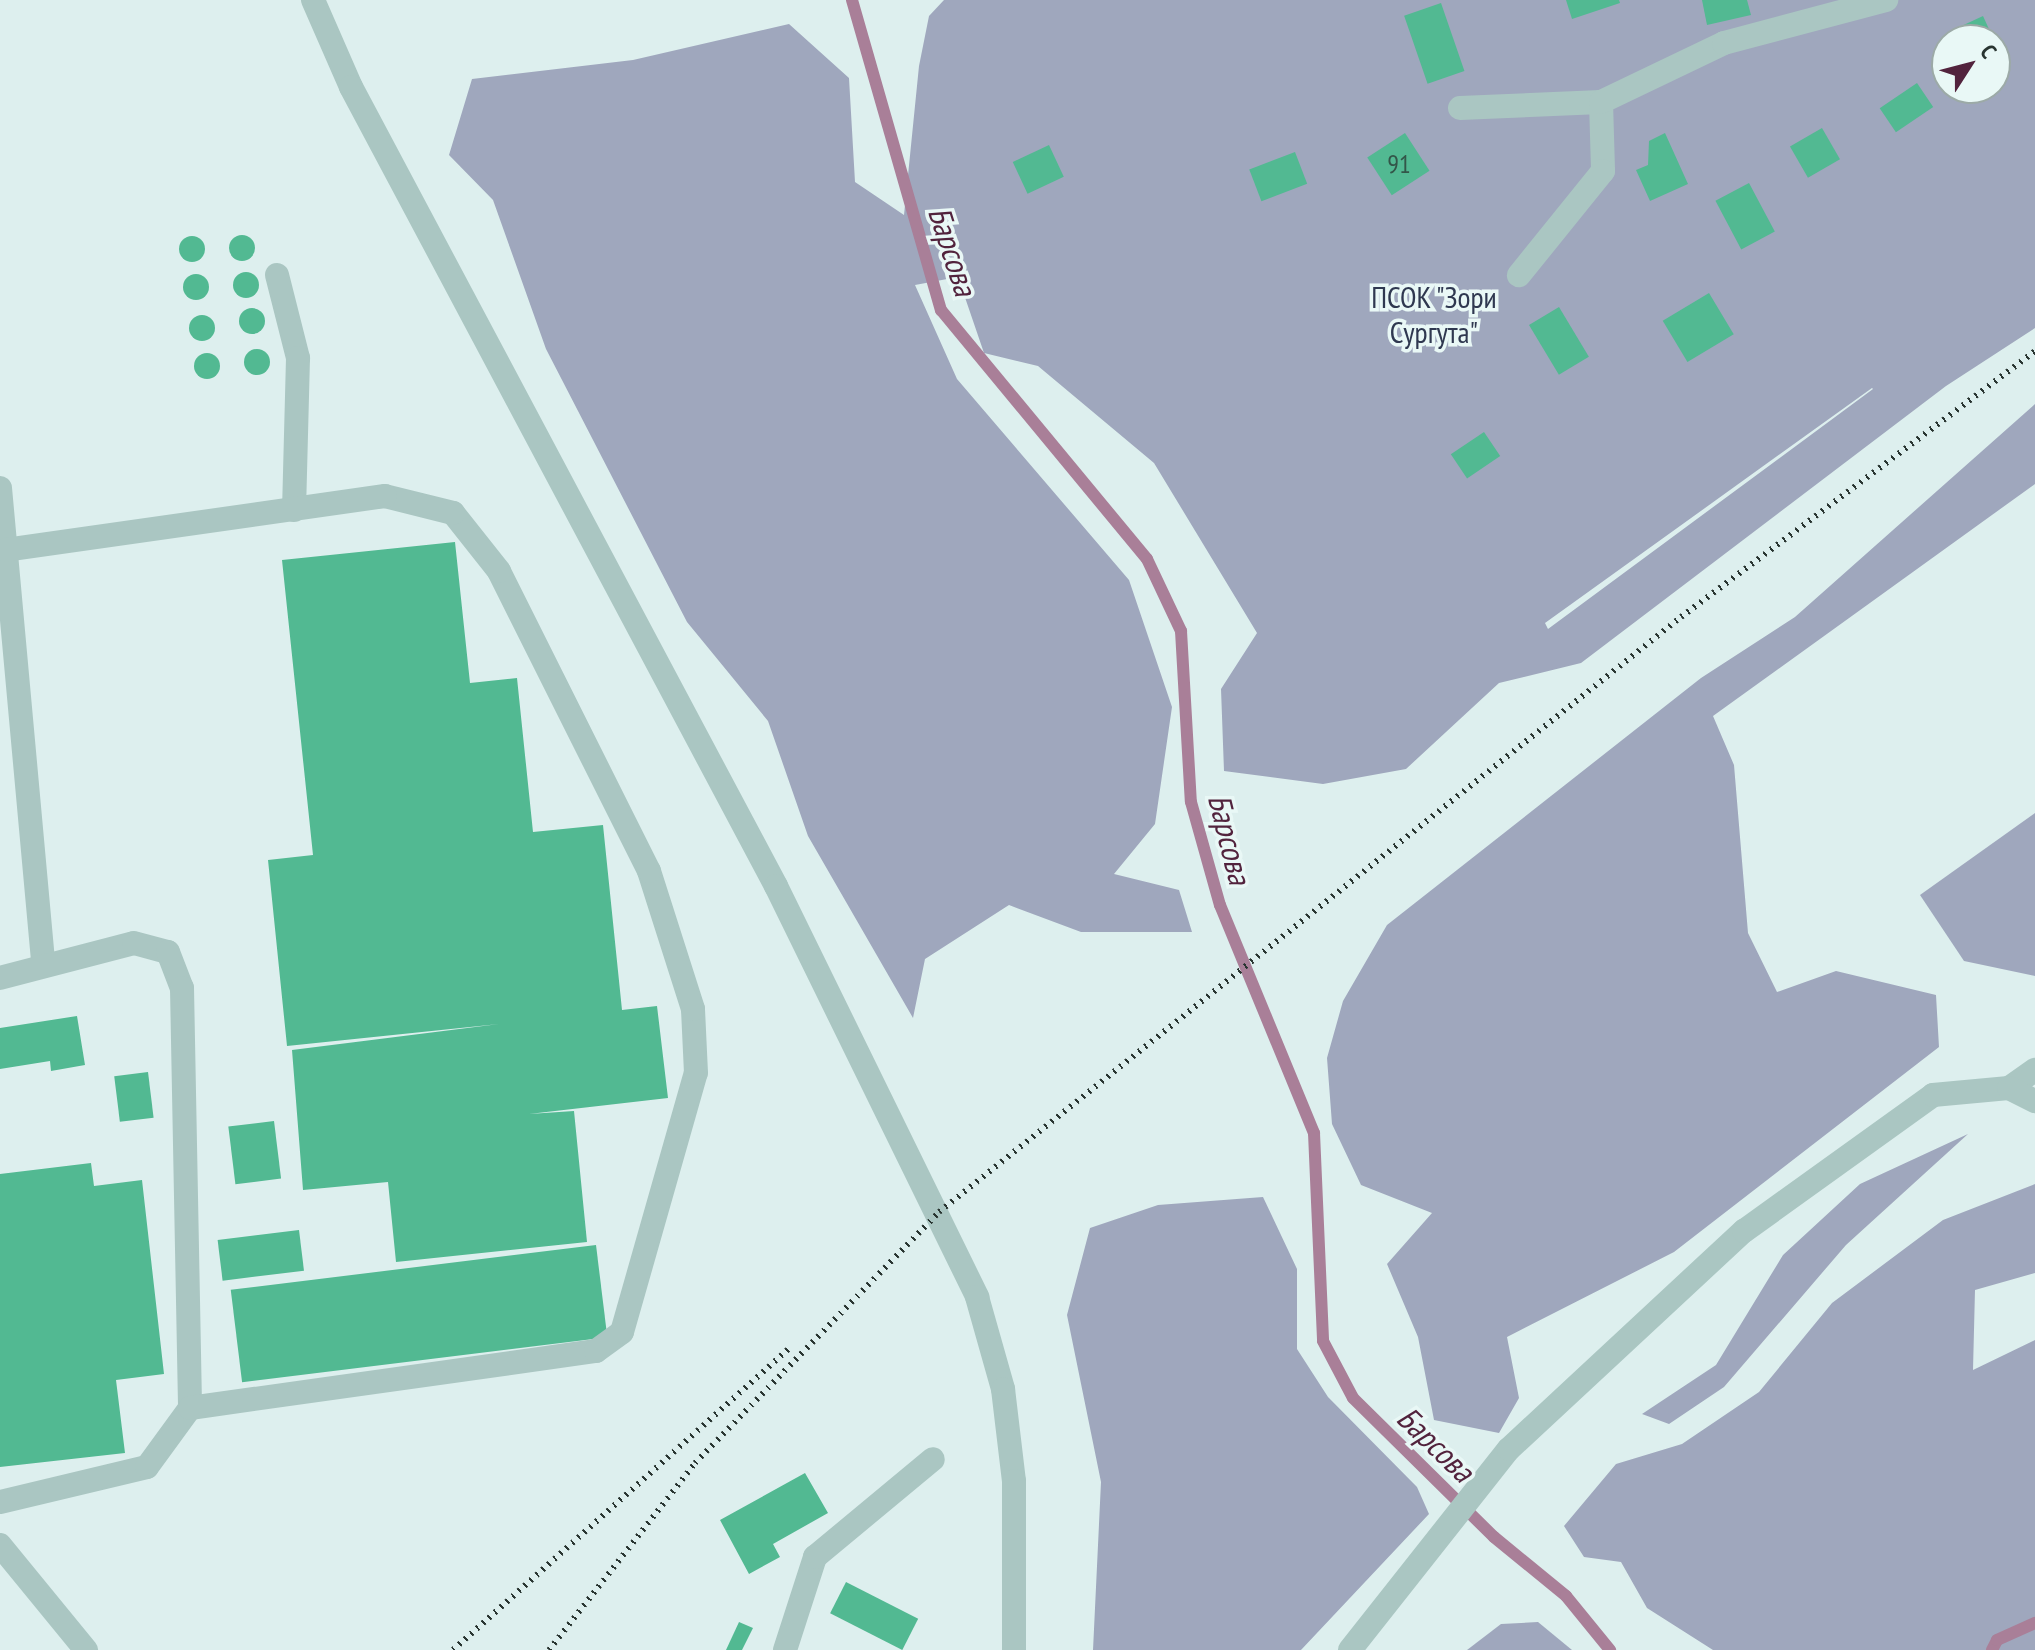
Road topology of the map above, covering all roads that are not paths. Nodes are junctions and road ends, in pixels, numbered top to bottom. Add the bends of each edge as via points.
1 (313, 0) edge
2 (1886, 0) edge
3 (1601, 102) junction
4 (1460, 108) dead end
5 (277, 275) dead end
6 (1519, 275) dead end
7 (0, 488) edge
8 (294, 510) junction
9 (6, 550) junction
10 (7, 619) edge
11 (43, 965) junction
12 (0, 978) edge
13 (2035, 1070) edge
14 (2009, 1088) junction
15 (2035, 1101) edge
16 (190, 1408) junction
17 (933, 1459) dead end
18 (0, 1502) edge
19 (0, 1545) edge
20 (86, 1650) edge
21 (785, 1650) edge
22 (1014, 1650) edge
23 (1350, 1650) edge

1 - 22 street via 351,87 776,886 977,1297 1003,1389 1014,1481
2 - 3 street via 1724,43
3 - 4 street
3 - 6 street via 1603,171
5 - 8 street via 298,358
7 - 9 street
8 - 9 street
8 - 16 street via 385,496 453,513 499,571 649,871 693,1009 696,1073 622,1332 596,1351
9 - 10 street
10 - 11 street
11 - 12 street
11 - 16 street via 134,943 168,952 182,988
13 - 14 street
14 - 15 street
14 - 23 street via 1933,1095 1744,1231 1509,1449
16 - 18 street via 147,1467
17 - 21 street via 815,1557
19 - 20 street

